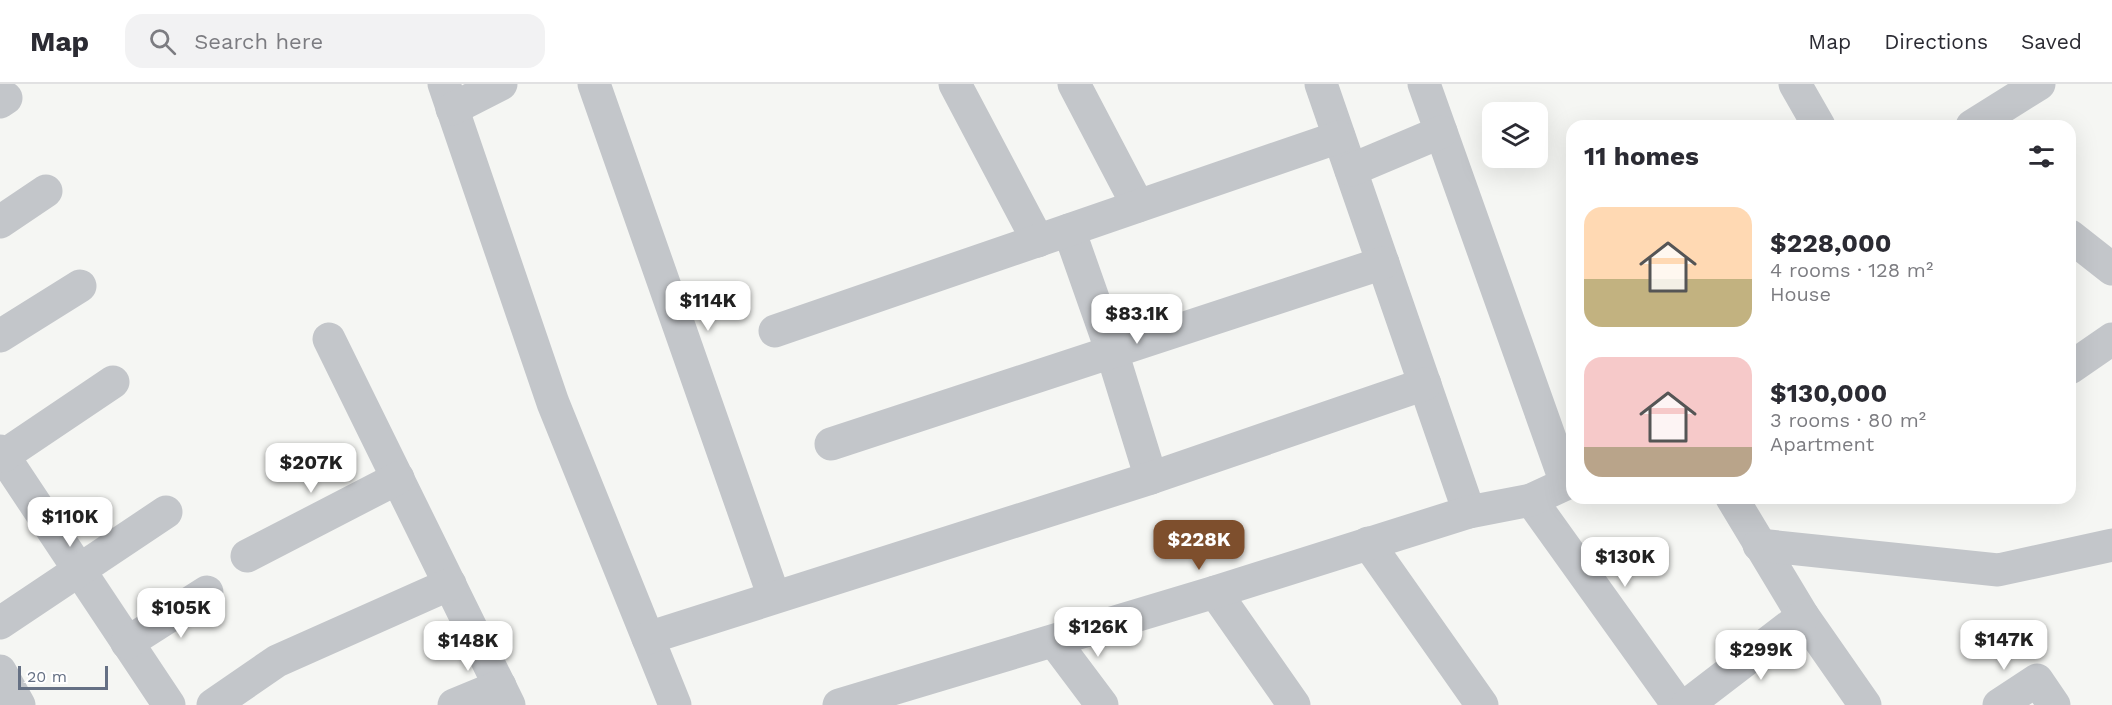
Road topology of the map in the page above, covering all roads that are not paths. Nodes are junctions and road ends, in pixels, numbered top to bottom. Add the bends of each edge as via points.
1 (501, 84) edge
2 (594, 84) edge
3 (955, 84) edge
4 (1074, 84) edge
5 (1321, 84) edge
6 (1424, 84) edge
7 (1795, 84) edge
8 (2040, 84) edge
9 (448, 97) edge
10 (1816, 120) edge
11 (1982, 120) edge
12 (1441, 132) junction
13 (1339, 137) junction
14 (1351, 170) junction
15 (46, 191) dead end
16 (1138, 206) junction
17 (0, 222) edge
18 (1069, 230) junction
19 (1038, 241) junction
20 (2076, 241) edge
21 (1383, 263) junction
22 (2112, 269) edge
23 (80, 286) dead end
24 (776, 331) dead end
25 (0, 336) edge
26 (329, 339) dead end
27 (2112, 339) edge
28 (1112, 352) junction
29 (2076, 364) edge
30 (113, 382) dead end
31 (1425, 384) junction
32 (831, 444) dead end
33 (2, 453) edge
34 (1566, 474) edge
35 (398, 478) junction
36 (1151, 478) junction
37 (1566, 483) edge
38 (1531, 500) junction
39 (1735, 504) edge
40 (166, 512) dead end
41 (1470, 512) junction
42 (1368, 543) junction
43 (1759, 545) junction
44 (2112, 545) edge
45 (247, 556) dead end
46 (80, 572) junction
47 (450, 584) junction
48 (207, 592) dead end
49 (1215, 592) junction
50 (774, 597) junction
51 (1803, 616) junction
52 (0, 623) edge
53 (648, 638) junction
54 (1054, 641) junction
55 (128, 643) junction
56 (0, 671) edge
57 (505, 696) edge
58 (19, 705) edge
59 (169, 705) edge
60 (213, 705) edge
61 (454, 705) edge
62 (675, 705) edge
63 (839, 705) edge
64 (1102, 705) edge
65 (1294, 705) edge
66 (1482, 705) edge
67 (1678, 705) edge
68 (1687, 705) edge
69 (1865, 705) edge
70 (1999, 705) edge
71 (2054, 705) edge

1 - 9 street
2 - 50 street
3 - 19 street
4 - 16 street
5 - 13 street
6 - 12 street
7 - 10 street
8 - 11 street
9 - 53 street via 553,403
12 - 14 street
12 - 34 street
13 - 14 street
13 - 16 street
14 - 21 street
15 - 17 street
16 - 18 street
18 - 19 street
18 - 28 street
19 - 24 street
20 - 22 street
21 - 28 street
21 - 31 street
23 - 25 street
26 - 35 street
27 - 29 street
28 - 32 street
28 - 36 street
30 - 33 street
31 - 36 street
31 - 41 street
33 - 46 street
35 - 45 street
35 - 47 street
36 - 50 street
37 - 38 street
38 - 41 street
38 - 67 street
39 - 43 street
40 - 46 street
41 - 42 street
42 - 49 street
42 - 66 street
43 - 44 street via 1998,570
43 - 51 street
46 - 52 street
46 - 55 street
47 - 57 street
47 - 60 street via 277,661
48 - 55 street
49 - 54 street
49 - 65 street
50 - 53 street
51 - 68 street
51 - 69 street
53 - 62 street
54 - 63 street
54 - 64 street
55 - 59 street
56 - 58 street
57 - 61 street
70 - 71 street via 2037,680

